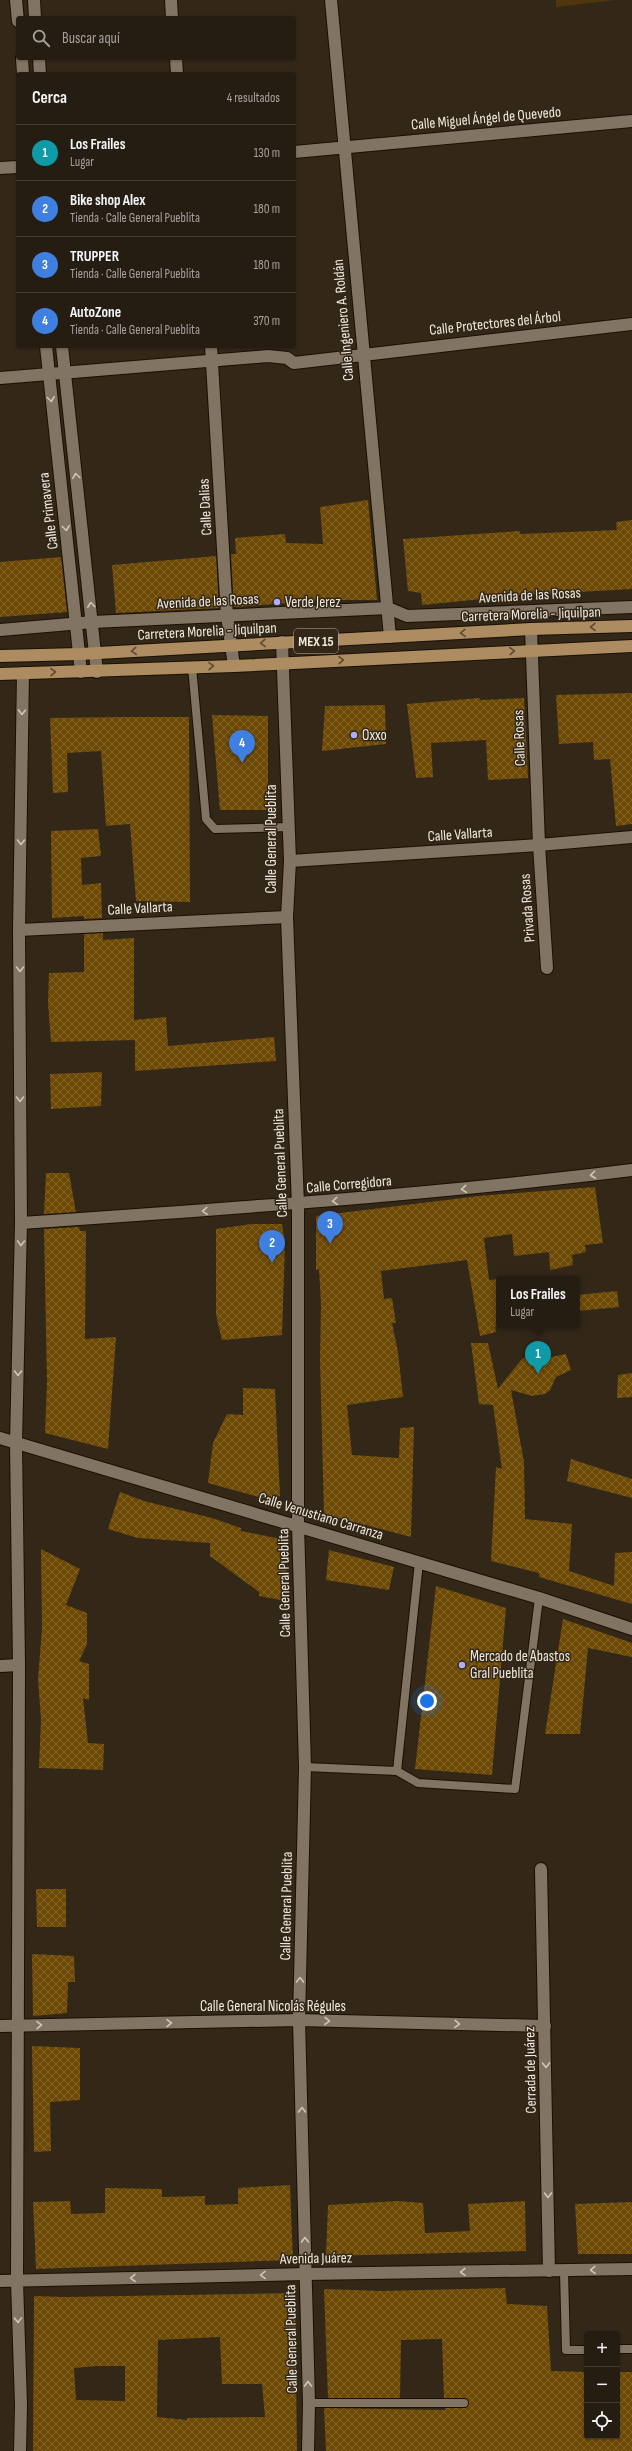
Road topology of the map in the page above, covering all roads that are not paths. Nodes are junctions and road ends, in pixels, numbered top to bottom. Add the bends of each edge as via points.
1 (16, 0) edge
2 (34, 0) edge
3 (171, 0) edge
4 (330, 0) edge
5 (18, 16) edge
6 (35, 16) edge
7 (172, 16) edge
8 (22, 60) edge
9 (39, 60) edge
10 (176, 60) edge
11 (23, 72) edge
12 (40, 72) edge
13 (178, 72) edge
14 (632, 121) edge
15 (343, 147) junction
16 (296, 152) edge
17 (16, 167) edge
18 (0, 168) edge
19 (632, 324) edge
20 (46, 348) edge
21 (62, 348) edge
22 (211, 348) edge
23 (362, 354) junction
24 (213, 360) junction
25 (48, 373) junction
26 (64, 374) junction
27 (0, 378) edge
28 (632, 606) edge
29 (388, 608) junction
30 (227, 616) junction
31 (93, 622) junction
32 (77, 625) junction
33 (632, 626) edge
34 (531, 629) junction
35 (0, 630) edge
36 (390, 636) junction
37 (282, 642) junction
38 (232, 644) junction
39 (632, 646) edge
40 (531, 650) junction
41 (96, 653) junction
42 (80, 654) junction
43 (0, 656) edge
44 (283, 663) junction
45 (234, 666) junction
46 (192, 667) junction
47 (81, 672) junction
48 (97, 672) junction
49 (23, 673) junction
50 (0, 674) edge
51 (289, 827) junction
52 (632, 837) edge
53 (539, 845) junction
54 (290, 861) junction
55 (287, 917) junction
56 (19, 930) junction
57 (547, 968) dead end
58 (632, 1170) edge
59 (298, 1204) junction
60 (21, 1223) junction
61 (0, 1438) edge
62 (16, 1443) junction
63 (298, 1525) junction
64 (419, 1562) junction
65 (539, 1598) junction
66 (632, 1630) edge
67 (18, 1665) junction
68 (0, 1666) edge
69 (305, 1767) junction
70 (397, 1771) junction
71 (541, 1869) dead end
72 (299, 2020) junction
73 (0, 2026) edge
74 (16, 2026) junction
75 (545, 2026) junction
76 (632, 2269) edge
77 (548, 2271) junction
78 (564, 2271) junction
79 (306, 2274) junction
80 (0, 2281) edge
81 (17, 2281) junction
82 (620, 2349) edge
83 (632, 2349) edge
84 (584, 2350) edge
85 (309, 2402) junction
86 (464, 2403) dead end
87 (20, 2451) edge
88 (308, 2451) edge

1 - 5 street
2 - 6 street
3 - 7 street
4 - 15 street, Calle Ingeniero A. Roldán
8 - 11 street
9 - 12 street
10 - 13 street
14 - 15 street, Calle Miguel Ángel de Quevedo
15 - 16 street, Calle Miguel Ángel de Quevedo
15 - 23 street, Calle Ingeniero A. Roldán
17 - 18 street
19 - 23 street, Calle Protectores del Árbol
20 - 25 street, Calle Primavera
21 - 26 street
22 - 24 street, Calle Dalias
23 - 24 street, Calle Protectores del Árbol via 294,363 287,358 268,356
23 - 29 street, Calle Ingeniero A. Roldán
24 - 26 street, Calle Protectores del Árbol
24 - 30 street, Calle Dalias
25 - 26 street, Calle Protectores del Árbol
25 - 27 street, Calle Protectores del Árbol
25 -> 32 street, Calle Primavera
31 -> 26 street
28 - 29 street, Avenida de las Rosas via 407,616
29 - 30 street, Avenida de las Rosas
29 - 36 street, Calle Ingeniero A. Roldán
30 - 31 street, Avenida de las Rosas
30 - 38 street, Calle Dalias
31 - 32 street, Avenida de las Rosas
31 - 41 street
32 - 35 street, Avenida de las Rosas
32 - 42 street, Calle Primavera
33 -> 34 main road, Carretera Morelia - Jiquilpan / MEX 15
34 -> 36 main road, Carretera Morelia - Jiquilpan / MEX 15
34 - 40 street, Calle Rosas
36 - 37 main road, Carretera Morelia - Jiquilpan / MEX 15
37 -> 38 main road, Carretera Morelia - Jiquilpan / MEX 15
37 - 44 street, Calle General Pueblita
38 -> 41 main road, Carretera Morelia - Jiquilpan / MEX 15
38 - 45 street, Calle Dalias
39 - 40 main road, MEX 15
44 -> 40 main road, MEX 15
40 - 53 street, Calle Rosas
41 - 42 main road, Carretera Morelia - Jiquilpan / MEX 15
41 - 48 street
42 - 43 main road, Carretera Morelia - Jiquilpan / MEX 15
42 - 47 street, Calle Primavera
44 - 45 main road, MEX 15
44 - 51 street, Calle General Pueblita
46 -> 45 main road, MEX 15
46 - 48 main road, MEX 15
46 - 51 lane via 206,819 215,829
47 - 48 main road, MEX 15
49 -> 47 main road, MEX 15
49 - 50 main road, MEX 15
49 -> 56 street
51 - 54 street, Calle General Pueblita
52 - 53 street, Calle Vallarta
53 - 54 street, Calle Vallarta
53 - 57 street, Privada Rosas
54 - 55 street, Calle General Pueblita
55 - 56 street, Calle Vallarta
55 - 59 street, Calle General Pueblita
56 -> 60 street
58 -> 59 street, Calle Corregidora
59 -> 60 street, Calle Corregidora
59 - 63 street, Calle General Pueblita
60 -> 62 street
61 - 62 street, Calle Venustiano Carranza
62 - 63 street, Calle Venustiano Carranza
62 - 67 street
63 - 64 street, Calle Venustiano Carranza
63 - 69 street, Calle General Pueblita
64 - 65 street, Calle Venustiano Carranza
64 - 70 lane
65 - 66 street, Calle Venustiano Carranza
65 - 70 lane via 515,1789 418,1783
67 - 68 street
67 - 74 street
69 - 70 lane
72 -> 69 street, Calle General Pueblita
71 - 75 street, Cerrada de Juárez
74 -> 72 street, Calle General Nicolás Régules
72 -> 75 street, Calle General Nicolás Régules
79 -> 72 street, Calle General Pueblita
73 - 74 street, Calle General Nicolás Régules
74 - 81 street
75 -> 77 street, Cerrada de Juárez
76 -> 78 street, Avenida Juárez
77 - 78 street, Avenida Juárez
77 -> 79 street, Avenida Juárez
78 - 84 lane via 566,2350
79 -> 81 street, Avenida Juárez
85 -> 79 street, Calle General Pueblita
80 - 81 street, Avenida Juárez
81 -> 87 street
82 - 83 lane
85 - 86 lane
85 - 88 street, Calle General Pueblita

